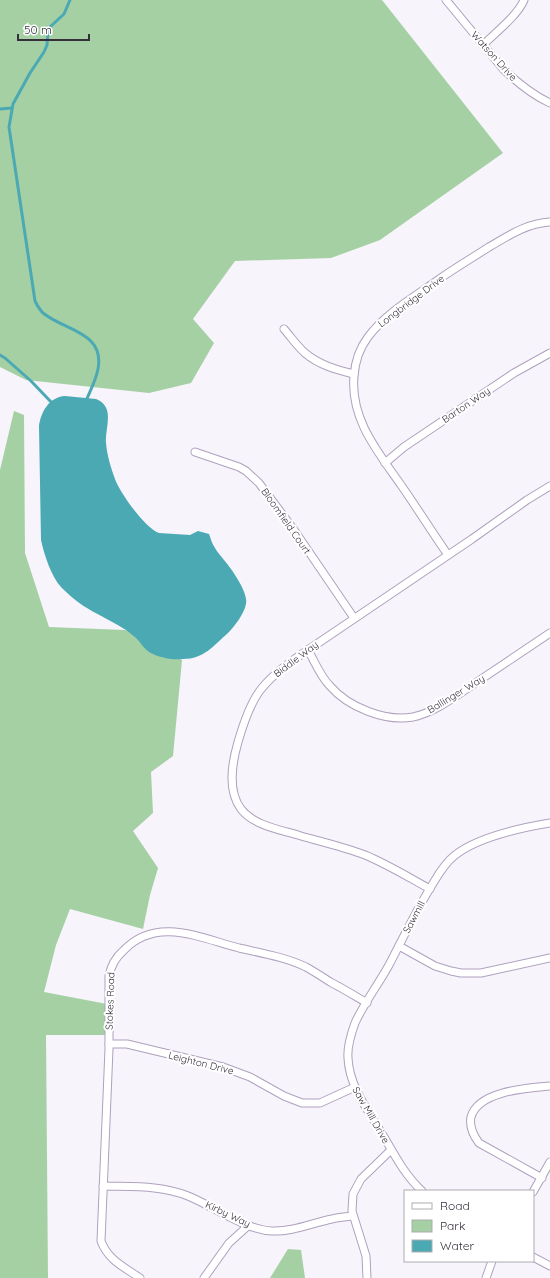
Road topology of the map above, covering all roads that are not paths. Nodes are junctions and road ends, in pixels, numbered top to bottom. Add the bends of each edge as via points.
1 (446, 0) edge
2 (524, 0) edge
3 (483, 45) junction
4 (550, 103) edge
5 (550, 222) edge
6 (284, 329) dead end
7 (550, 353) edge
8 (354, 374) junction
9 (195, 452) dead end
10 (385, 463) junction
11 (550, 486) edge
12 (448, 555) junction
13 (354, 618) junction
14 (550, 633) edge
15 (308, 650) junction
16 (550, 823) edge
17 (430, 889) junction
18 (399, 946) junction
19 (550, 958) edge
20 (367, 1003) junction
21 (109, 1044) junction
22 (550, 1086) edge
23 (355, 1087) junction
24 (391, 1150) junction
25 (550, 1162) edge
26 (542, 1178) junction
27 (103, 1186) junction
28 (421, 1190) edge
29 (534, 1190) edge
30 (353, 1216) junction
31 (249, 1225) junction
32 (534, 1258) edge
33 (492, 1262) edge
34 (550, 1266) edge
35 (140, 1278) edge
36 (204, 1278) edge
37 (367, 1278) edge
38 (486, 1278) edge

1 - 3 street, Watson Drive
2 - 3 street via 515,13
3 - 4 street, Watson Drive via 517,82
5 - 8 street, Longbridge Drive via 523,228 500,240 401,306 367,338 357,359
6 - 8 street via 301,350 312,358 331,368
7 - 10 street, Barton Way via 514,373 404,447
8 - 10 street, Longbridge Drive via 353,392 362,424
9 - 13 street, Bloomfield Court via 239,467 259,483
10 - 12 street, Longbridge Drive
11 - 12 street, Biddle Way
12 - 13 street, Biddle Way
13 - 15 street, Biddle Way
14 - 15 street, Ballinger Way via 438,707 413,717 394,718 376,714 350,702 325,680
15 - 17 street, Biddle Way via 273,676 259,691 250,708 234,757 232,790 236,801 242,810 259,822 366,856
16 - 17 street via 498,835 464,849 444,866
17 - 18 street, Sawmill
18 - 19 street via 435,966 461,973 480,973
18 - 20 street, Saw Mill Drive
20 - 21 street, Stokes Road via 296,963 187,934 155,932 136,939 117,957 110,970
20 - 23 street, Saw Mill Drive via 356,1022 348,1046 349,1071
21 - 23 street, Leighton Drive via 127,1044 223,1067 302,1102 320,1103
21 - 27 street, Stokes Road
22 - 26 street via 492,1096 477,1106 470,1121 471,1129 479,1143
23 - 24 street, Saw Mill Drive
24 - 28 street, Saw Mill Drive via 403,1170
24 - 30 street via 361,1179 353,1194
25 - 26 street
26 - 29 street
27 - 31 street, Kirby Way via 158,1188 177,1192
27 - 35 street, Stokes Road via 101,1241 104,1249 116,1262
30 - 31 street, Kirby Way via 281,1231 264,1230
30 - 37 street via 366,1256
31 - 36 street via 229,1243
32 - 34 street
33 - 38 street

